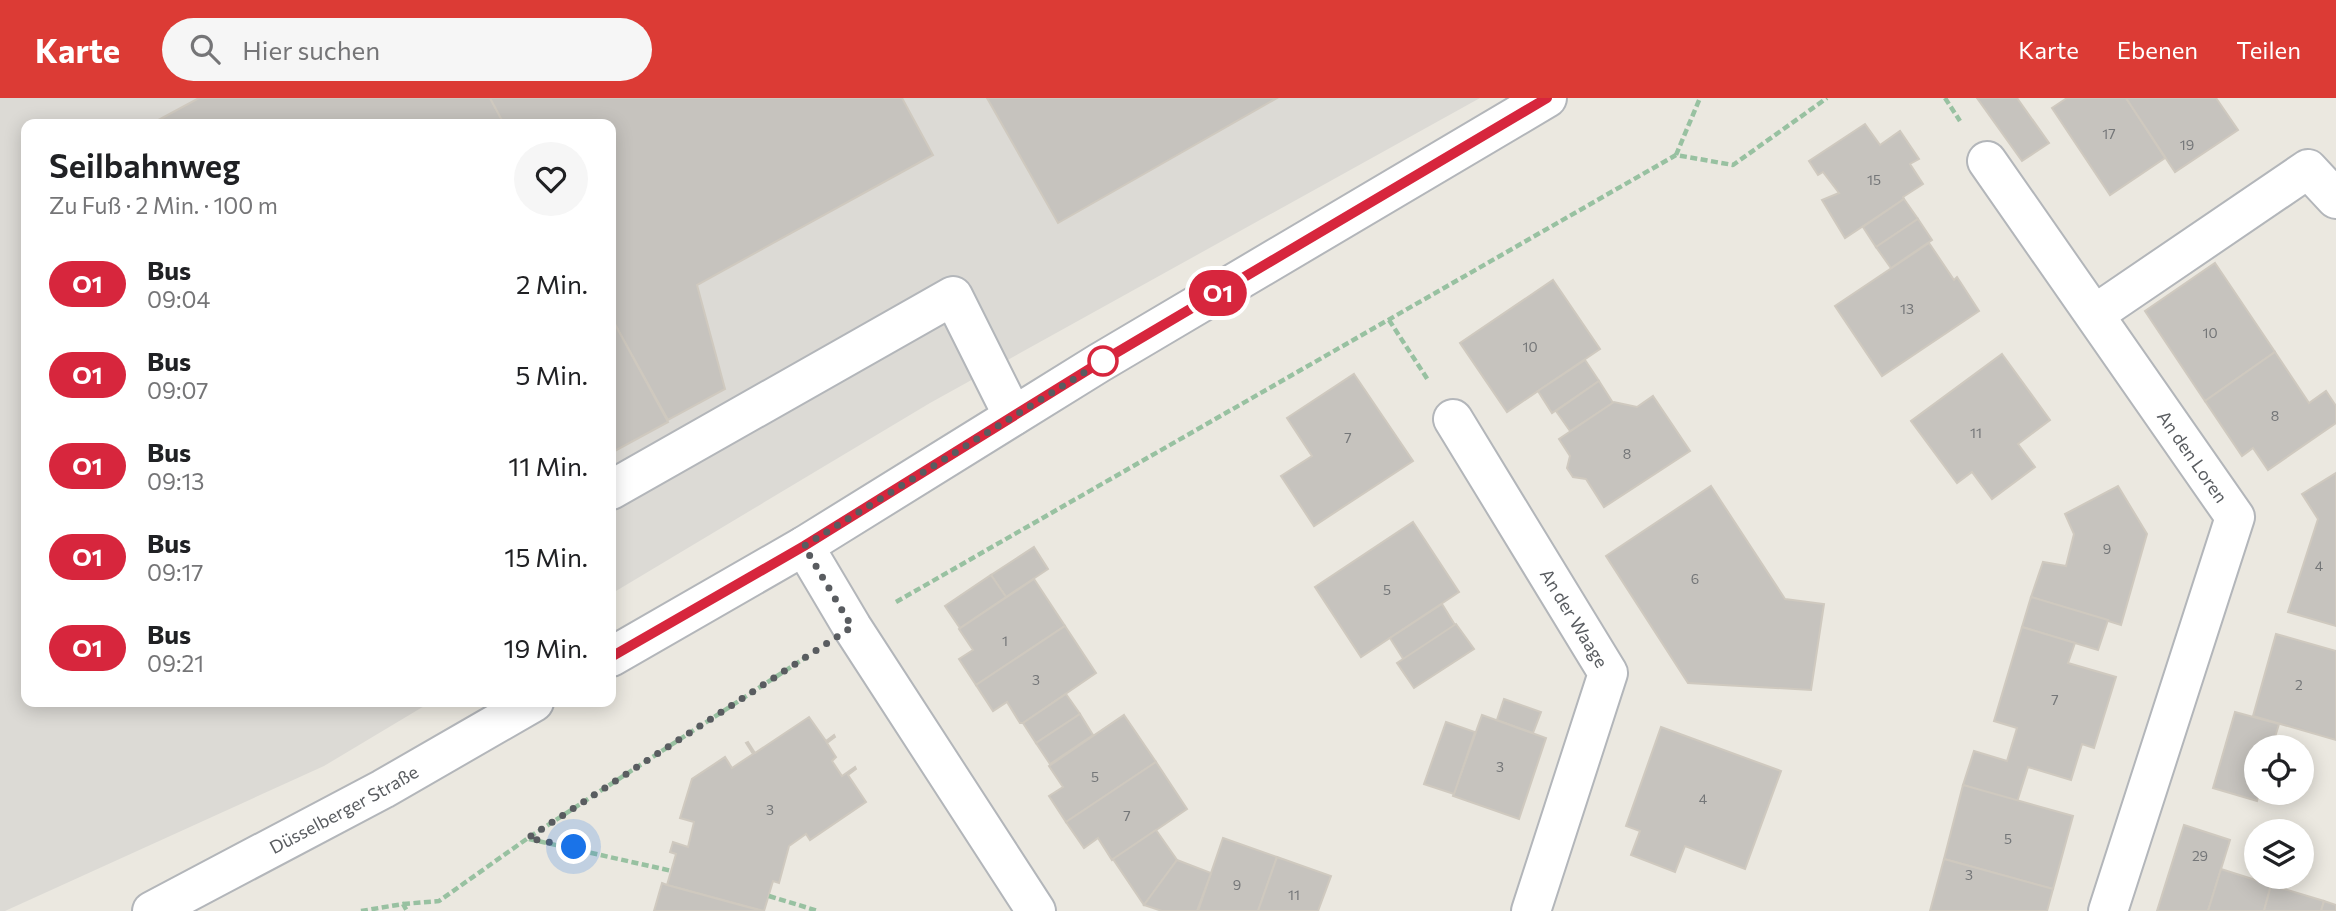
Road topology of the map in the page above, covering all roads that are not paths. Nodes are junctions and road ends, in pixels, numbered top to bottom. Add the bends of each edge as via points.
1 (1547, 98) edge
2 (1987, 161) dead end
3 (2336, 199) edge
4 (2095, 314) junction
5 (1013, 416) junction
6 (1453, 419) road end
7 (616, 487) edge
8 (804, 546) junction
9 (616, 654) edge
10 (525, 707) edge
11 (152, 911) edge
12 (1036, 911) edge
13 (1531, 911) edge
14 (2108, 911) edge

1 - 5 street
2 - 4 street, An den Loren
3 - 4 street via 2308,169
4 - 14 street, An den Loren via 2235,517
5 - 7 street via 953,296
5 - 8 street
6 - 13 street, An der Waage via 1608,673
8 - 9 street
8 - 12 street
10 - 11 street, Düsselberger Straße via 383,789

